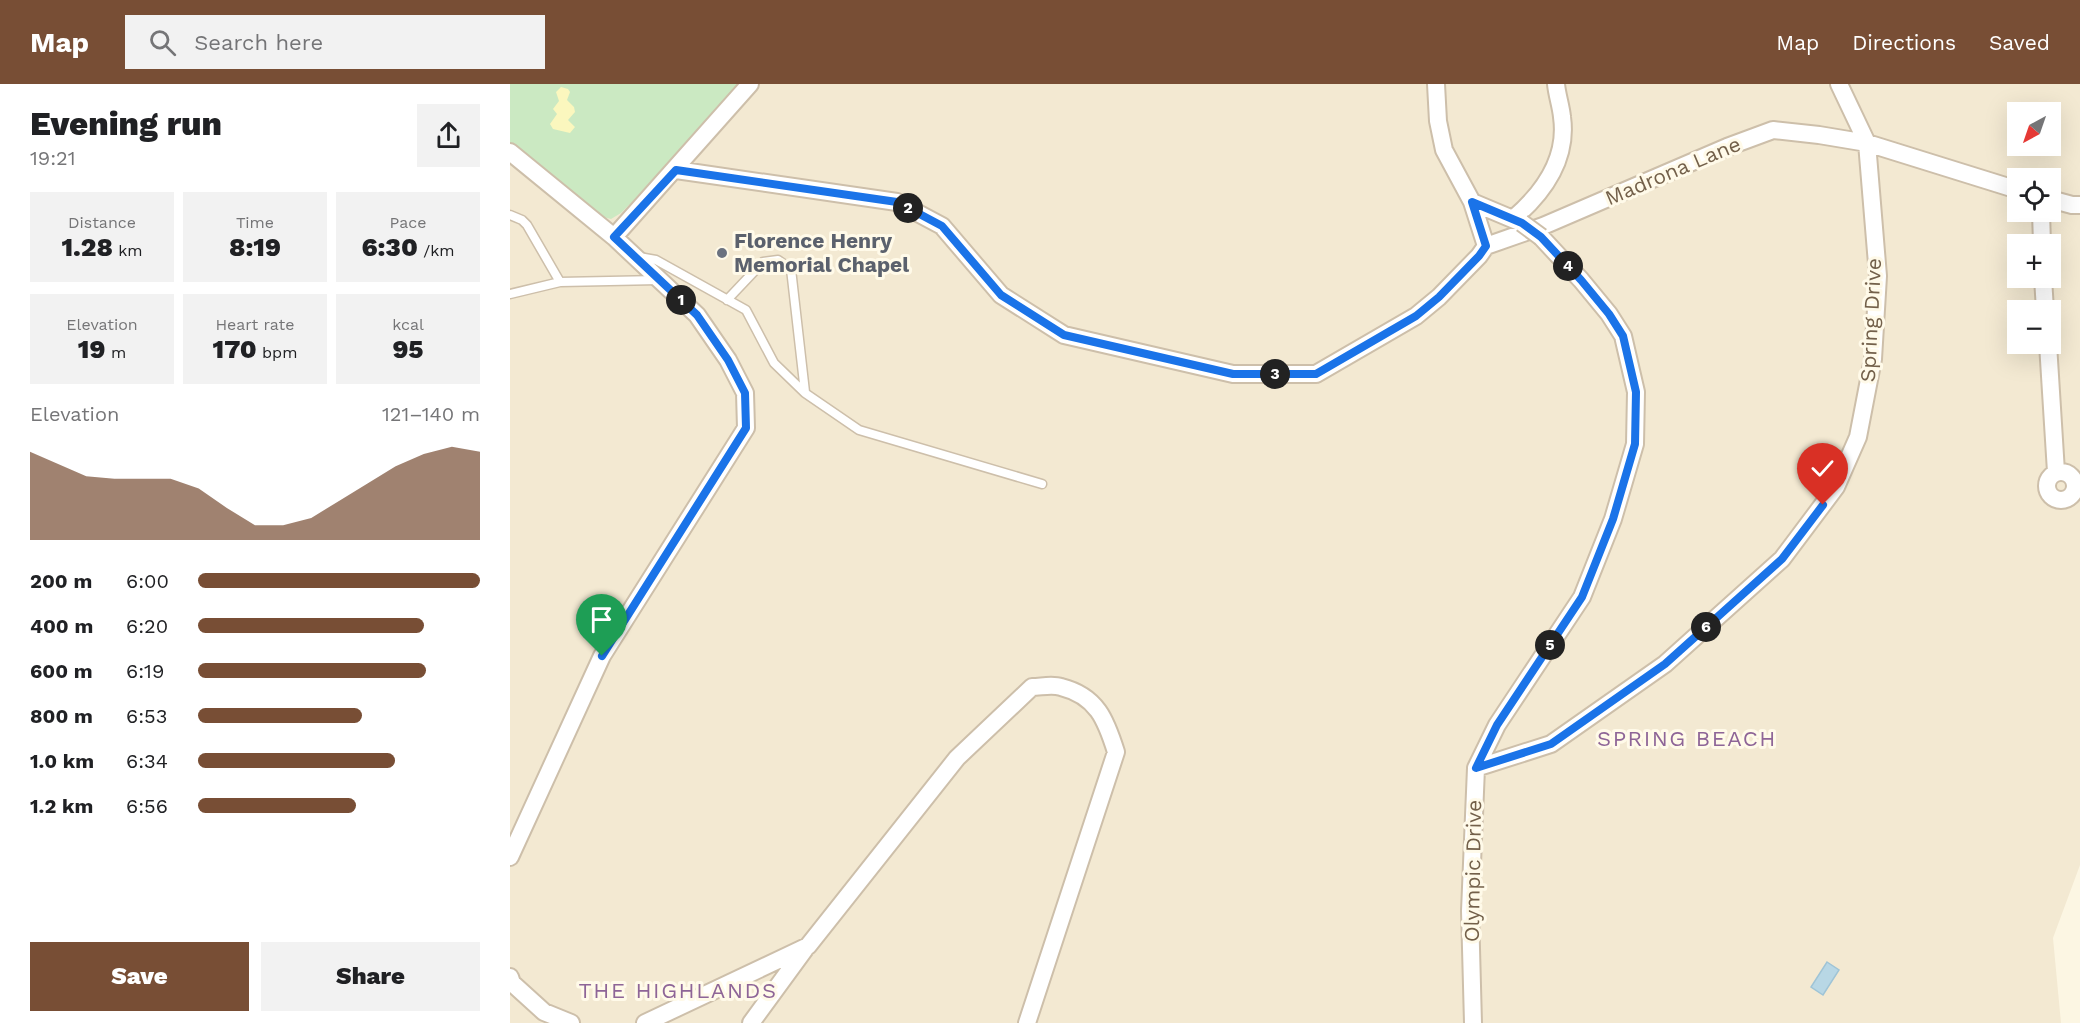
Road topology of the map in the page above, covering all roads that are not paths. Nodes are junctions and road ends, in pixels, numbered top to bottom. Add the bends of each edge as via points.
1 (750, 84) edge
2 (1436, 84) edge
3 (1556, 84) edge
4 (1839, 84) edge
5 (1867, 143) junction
6 (510, 152) edge
7 (676, 170) junction
8 (2007, 187) edge
9 (1472, 202) junction
10 (2061, 202) edge
11 (2080, 205) edge
12 (510, 215) edge
13 (1518, 221) junction
14 (614, 237) junction
15 (1486, 246) junction
16 (636, 257) junction
17 (660, 280) junction
18 (560, 282) junction
19 (510, 294) edge
20 (727, 300) junction
21 (2049, 354) edge
22 (805, 393) junction
23 (2056, 472) dead end
24 (1042, 484) dead end
25 (1476, 768) junction
26 (510, 857) edge
27 (808, 946) junction
28 (510, 977) edge
29 (571, 1023) edge
30 (645, 1023) edge
31 (751, 1023) edge
32 (1027, 1023) edge
33 (1473, 1023) edge

1 - 7 street
2 - 9 street via 1444,150
3 - 13 street via 1563,118 1560,158 1549,181
4 - 5 street, Spring Drive
5 - 8 street, Madrona Lane
5 - 15 street, Madrona Lane via 1773,130
5 - 25 street, Spring Drive via 1878,276 1873,359 1858,437 1836,487 1782,559 1665,664 1551,744
6 - 14 street
7 - 14 street
7 - 15 street via 897,202 942,226 1001,295 1064,335 1233,374 1316,374 1416,316
9 - 13 street, Olympic Drive
9 - 15 street
10 - 11 street
12 - 18 lane via 527,225
13 - 25 street, Olympic Drive, bridge via 1541,237 1609,314 1623,336 1636,392 1635,444 1613,519 1582,597 1497,725
14 - 16 street
16 - 17 street
16 - 20 lane via 656,260
17 - 18 lane
17 - 26 street via 697,315 728,360 745,393 746,428 602,656
18 - 19 lane
20 - 22 lane via 746,310 774,363
20 - 22 lane via 763,262 778,260 791,269
21 - 23 street
22 - 24 lane via 859,430
25 - 33 street, Olympic Drive via 1470,911
27 - 30 street
27 - 31 street
27 - 32 street via 957,758 1032,687 1059,686 1089,699 1107,722 1116,752
28 - 29 street via 544,1012

